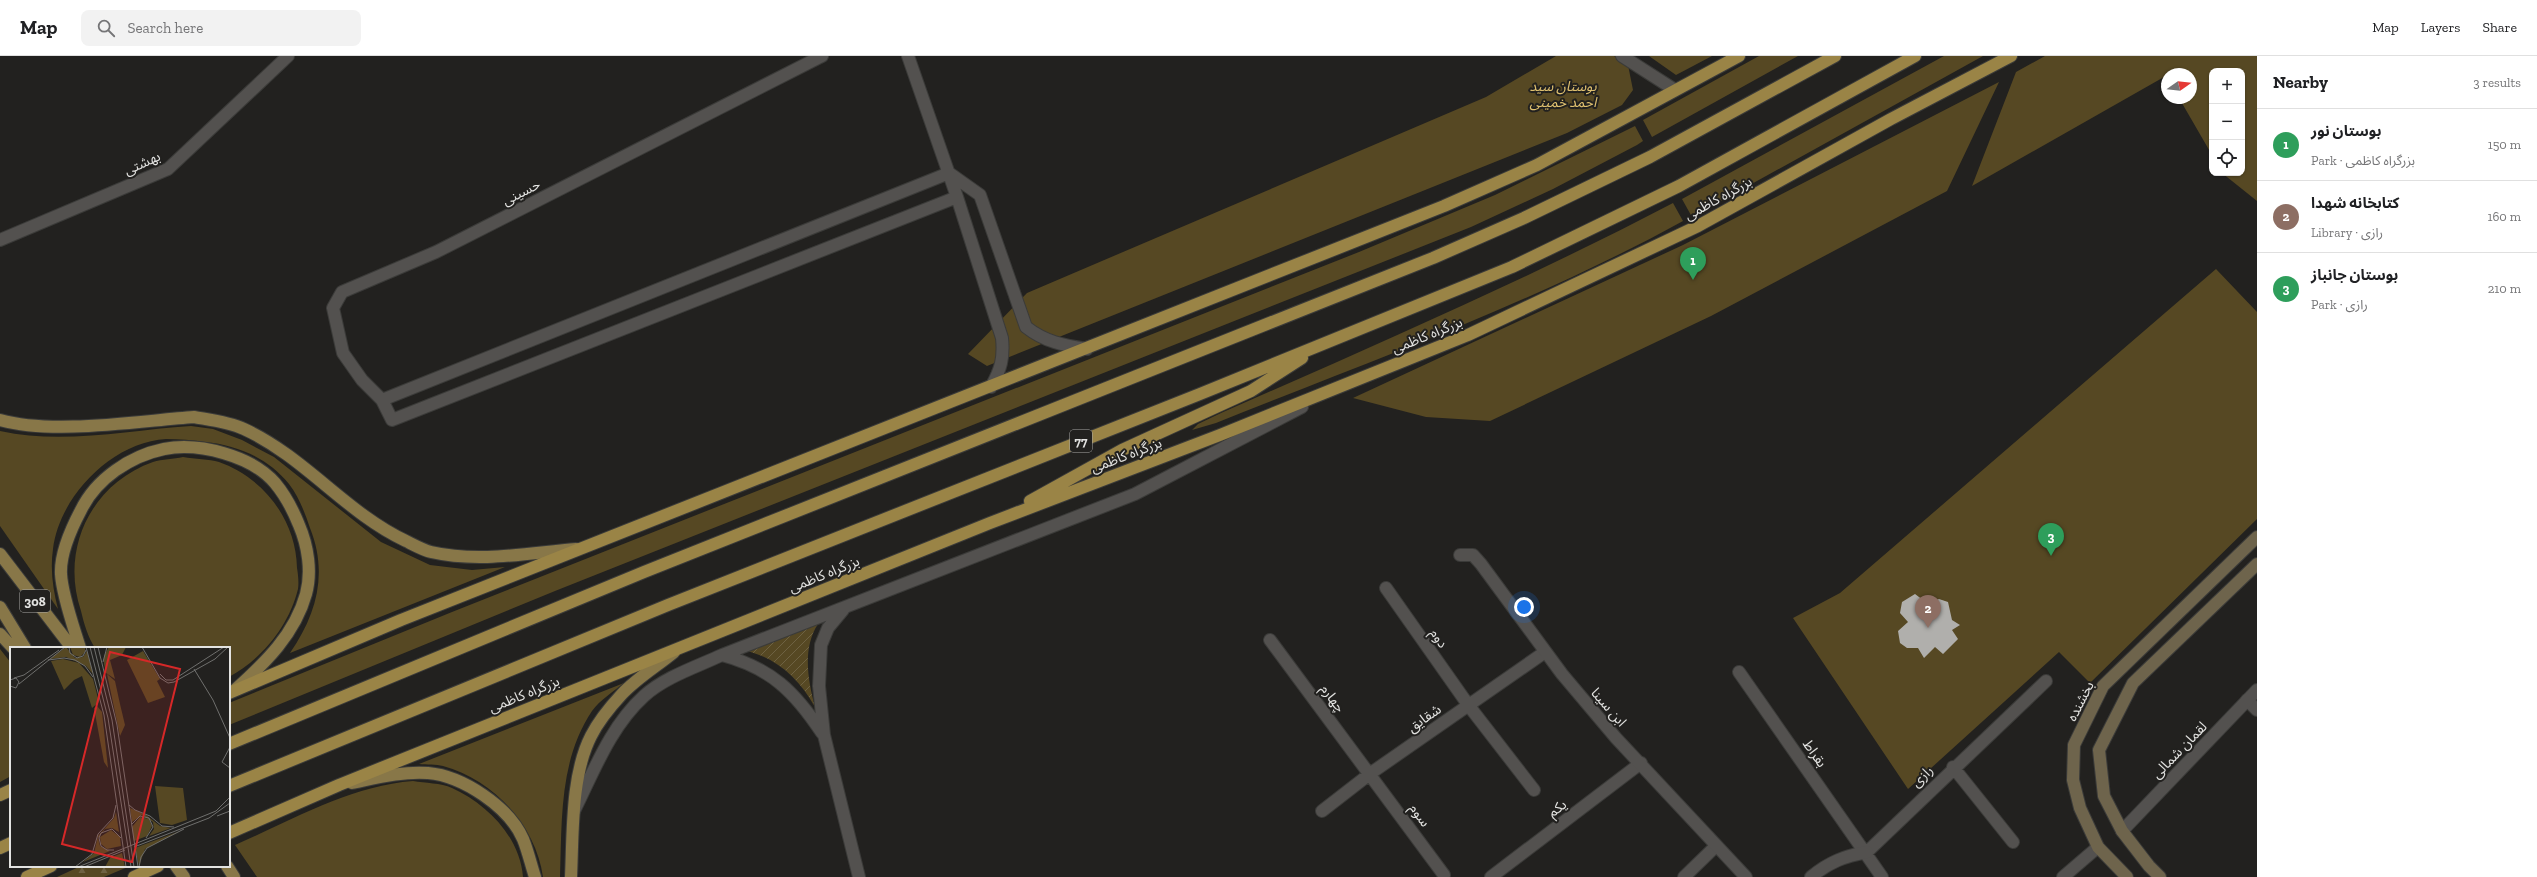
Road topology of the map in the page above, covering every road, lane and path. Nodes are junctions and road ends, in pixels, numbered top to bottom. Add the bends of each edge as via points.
1 (288, 56) edge
2 (822, 56) edge
3 (908, 56) edge
4 (1622, 56) edge
5 (1739, 56) edge
6 (1835, 56) edge
7 (1915, 56) edge
8 (2011, 56) edge
9 (1675, 90) junction
10 (949, 173) junction
11 (957, 197) junction
12 (0, 240) edge
13 (1325, 343) junction
14 (1087, 349) junction
15 (1347, 383) junction
16 (991, 387) junction
17 (382, 400) junction
18 (0, 420) edge
19 (990, 523) junction
20 (2257, 537) edge
21 (587, 548) junction
22 (0, 554) edge
23 (1460, 554) dead end
24 (2257, 564) edge
25 (1386, 588) dead end
26 (0, 607) edge
27 (844, 608) junction
28 (0, 634) edge
29 (1270, 640) dead end
30 (12, 647) edge
31 (24, 647) edge
32 (71, 647) edge
33 (80, 647) edge
34 (678, 648) junction
35 (1545, 652) junction
36 (722, 655) junction
37 (1739, 672) dead end
38 (2046, 681) dead end
39 (2257, 690) edge
40 (232, 692) edge
41 (2248, 700) junction
42 (1469, 706) junction
43 (2257, 710) edge
44 (824, 736) junction
45 (230, 744) edge
46 (1641, 763) junction
47 (1953, 767) junction
48 (1371, 773) junction
49 (339, 785) junction
50 (230, 786) edge
51 (10, 790) edge
52 (1534, 790) dead end
53 (0, 795) edge
54 (1322, 811) dead end
55 (574, 812) junction
56 (2122, 831) junction
57 (230, 834) edge
58 (2013, 842) dead end
59 (10, 843) edge
60 (1716, 846) junction
61 (2098, 847) junction
62 (0, 848) edge
63 (1867, 852) junction
64 (49, 867) edge
65 (156, 867) edge
66 (177, 867) edge
67 (227, 867) edge
68 (1444, 874) dead end
69 (27, 877) edge
70 (134, 877) edge
71 (184, 877) edge
72 (234, 877) edge
73 (535, 877) edge
74 (571, 877) edge
75 (859, 877) edge
76 (1491, 877) edge
77 (1684, 877) edge
78 (1746, 877) edge
79 (1811, 877) edge
80 (1882, 877) edge
81 (2063, 877) edge
82 (2127, 877) edge
83 (2160, 877) edge

1 - 12 street, بهشتی via 168,169
2 - 17 street, حسینی via 436,252 342,292 333,308 343,353 362,380
3 - 10 street
4 - 9 street
5 - 9 highway
6 - 45 highway via 1650,157 1524,218 1433,258 644,572
7 - 13 highway, بزرگراه کاظمی / 77 via 1672,189 1512,266
8 - 15 highway, بزرگراه کاظمی via 1667,242 1468,335
9 - 14 highway via 1537,165
10 - 11 street
10 - 14 street via 980,195 1026,327 1047,340
10 - 17 street
11 - 16 street via 1002,338 1004,356 1001,369
11 - 17 street, حسینی via 392,420
13 - 19 highway via 1251,391 1122,450
13 - 50 highway, بزرگراه کاظمی / 77 via 668,605
14 - 16 highway
15 - 19 highway, بزرگراه کاظمی via 1220,435
15 - 27 street via 1135,494
16 - 21 highway
18 - 21 main road via 16,425 58,426 194,417 214,421 243,428 276,446 361,514 391,534 430,552 483,558
19 - 34 highway, بزرگراه کاظمی
20 - 61 main road, بخشنده via 2103,686 2074,745 2073,780
21 - 40 highway via 401,620
22 - 32 main road, 308
23 - 35 street, ابن سینا via 1473,555 1481,564
24 - 56 main road via 2133,683 2099,750 2104,796
25 - 42 street, دوم
26 - 31 main road, 308
27 - 36 street
27 - 44 street via 828,628 821,645 819,686
28 - 30 main road
29 - 48 street, چهارم
33 - 40 main road via 61,574 70,530 89,493 123,465 145,454 166,448 203,449 235,456 274,482 291,507 303,535 309,562 306,594 295,621 271,658
34 - 49 highway, بزرگراه کاظمی
34 - 55 main road via 623,693 590,736 581,763
35 - 42 street, شقایق
35 - 46 street, ابن سینا via 1616,738
36 - 44 street via 747,662 791,692
36 - 55 street via 675,676 644,696 618,724
37 - 63 street, بقراط
38 - 47 street, رازی
39 - 41 street, لقمان شمالی
41 - 43 street
41 - 56 street, لقمان شمالی
42 - 48 street, شقایق
42 - 52 street, یکم
44 - 75 street
46 - 60 street, ابن سینا
46 - 76 street, یکم
47 - 58 street
47 - 63 street, رازی
48 - 54 street, شقایق
48 - 68 street, سوم
49 - 57 highway, بزرگراه کاظمی
49 - 73 main road via 403,774 428,773 476,789 498,806 522,838
51 - 53 highway
55 - 74 main road
56 - 83 main road
59 - 62 highway
60 - 77 street
60 - 78 street, ابن سینا
61 - 81 street
61 - 82 main road, بخشنده
63 - 79 street via 1843,856
63 - 80 street, بقراط
64 - 69 highway
65 - 70 highway
66 - 71 main road
67 - 72 main road

